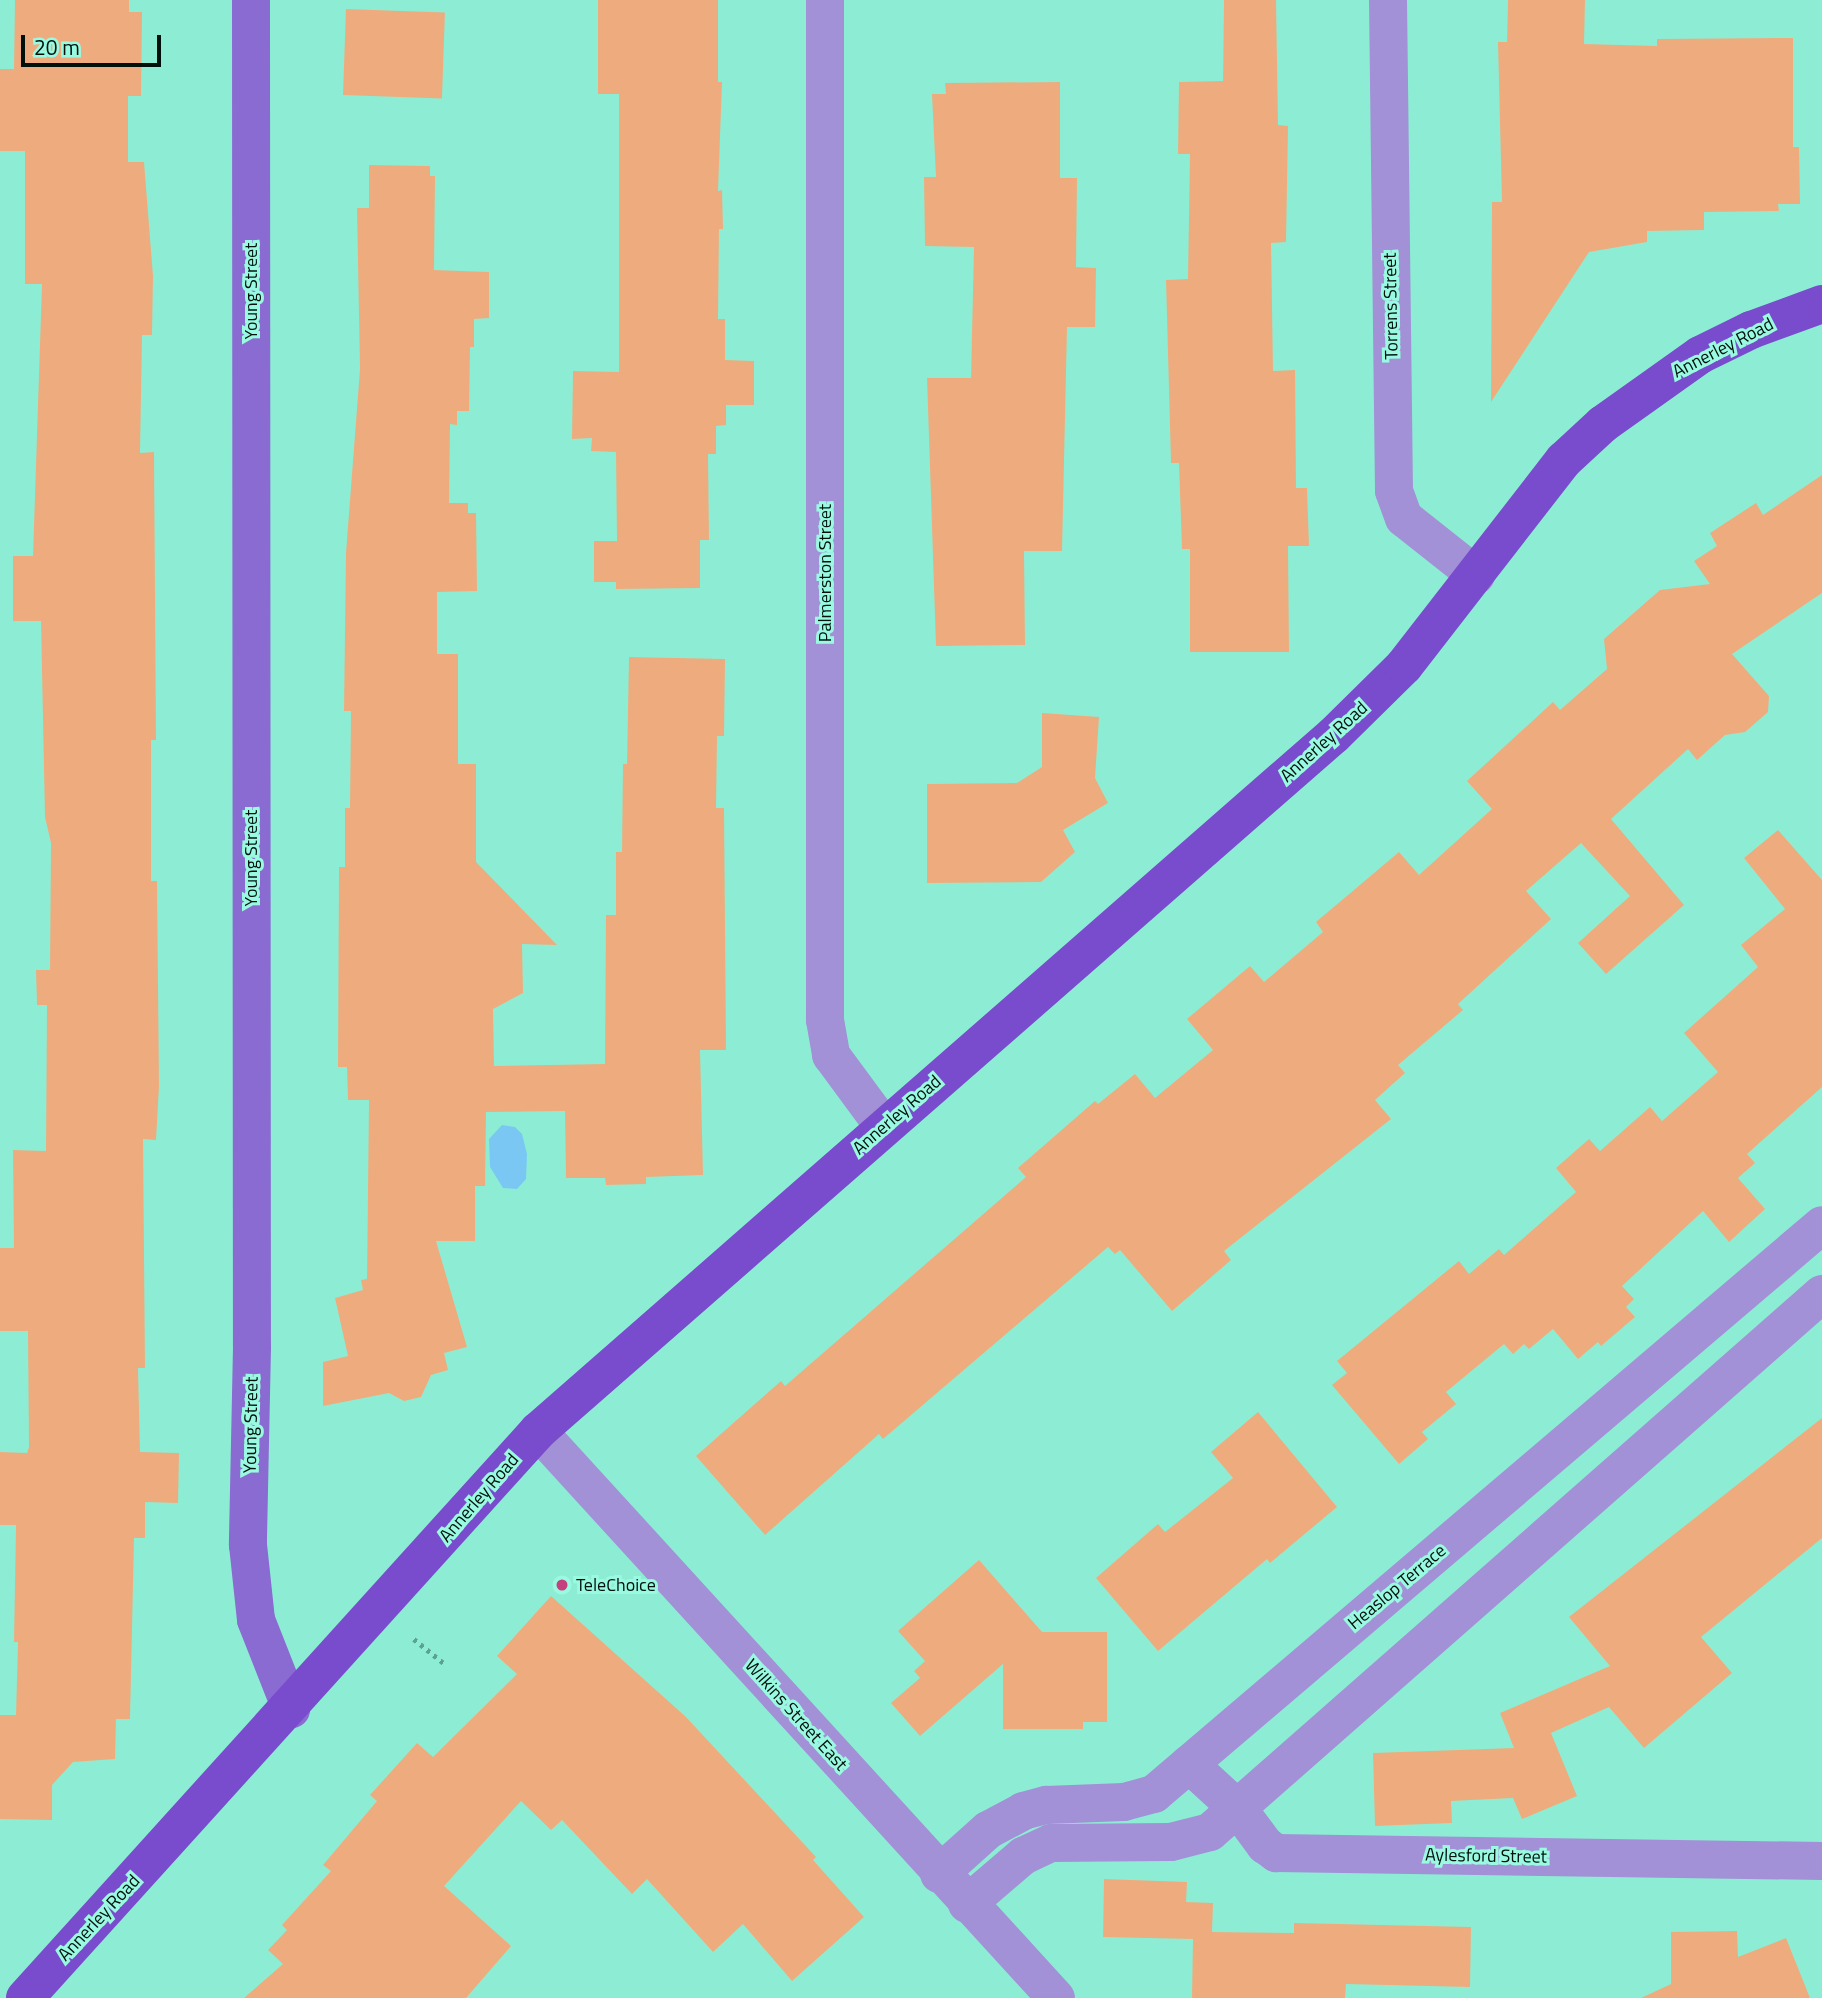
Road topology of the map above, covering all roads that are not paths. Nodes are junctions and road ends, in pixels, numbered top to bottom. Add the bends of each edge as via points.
1 (251, 0) edge
2 (825, 0) edge
3 (1388, 0) edge
4 (1822, 304) edge
5 (1476, 575) junction
6 (884, 1127) junction
7 (1822, 1225) edge
8 (1822, 1294) edge
9 (538, 1431) junction
10 (291, 1709) junction
11 (1188, 1765) junction
12 (1239, 1810) junction
13 (1822, 1861) edge
14 (939, 1874) junction
15 (967, 1905) junction
16 (25, 1998) edge
17 (1056, 1998) edge

1 - 10 street, Young Street via 248,1555 256,1620
2 - 6 street, Palmerston Street via 825,1020 831,1055
3 - 5 street, Torrens Street via 1394,491 1405,518
4 - 5 main road, Annerley Road via 1700,355 1603,424 1564,460
5 - 6 main road, Annerley Road via 1404,667 1335,735
6 - 9 main road, Annerley Road
7 - 11 street, Heaslop Terrace
8 - 12 street
9 - 10 main road, Annerley Road
9 - 14 street, Wilkins Street East
10 - 16 main road, Annerley Road
11 - 12 street, Aylesford Street
11 - 14 street, Heaslop Terrace via 1143,1798 1023,1811 988,1830
12 - 13 street, Aylesford Street via 1265,1845 1282,1854
12 - 15 street via 1210,1832 1187,1841 1069,1840 1035,1848
14 - 15 street, Wilkins Street East
15 - 17 street, Wilkins Street East

